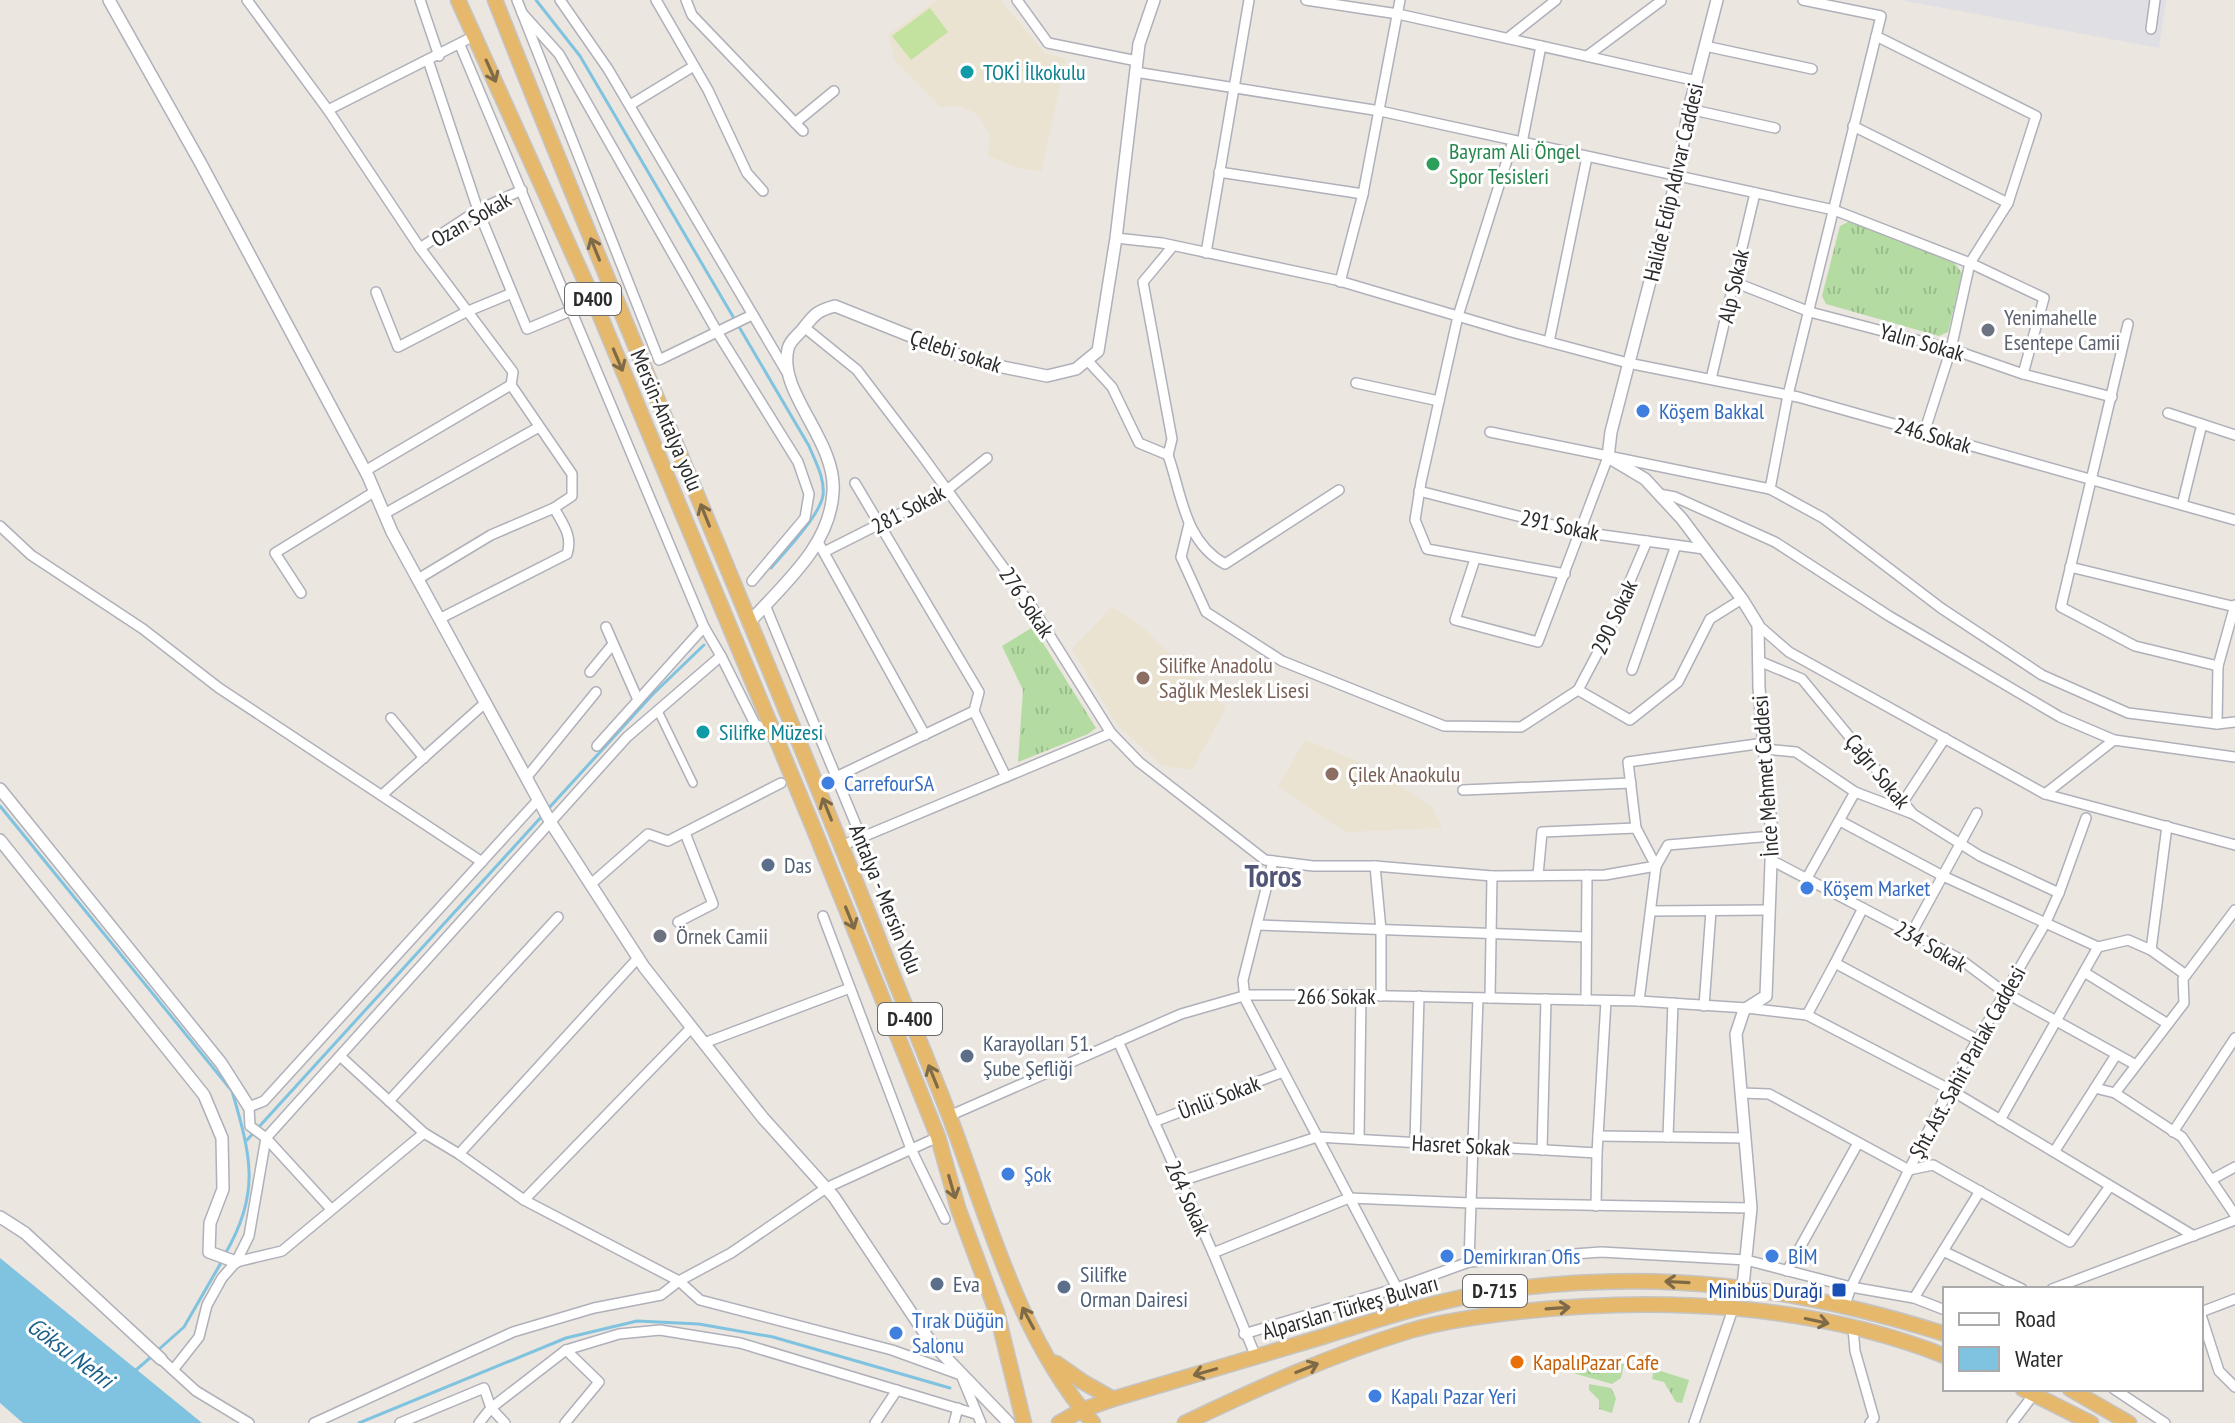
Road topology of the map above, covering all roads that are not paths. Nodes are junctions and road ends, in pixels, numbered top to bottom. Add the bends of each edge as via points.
1 (109, 0) edge
2 (247, 0) edge
3 (420, 0) edge
4 (458, 0) edge
5 (495, 0) edge
6 (517, 0) edge
7 (560, 0) edge
8 (656, 0) edge
9 (686, 0) edge
10 (1154, 0) edge
11 (1249, 0) edge
12 (1306, 0) edge
13 (1400, 0) edge
14 (1556, 0) edge
15 (1717, 0) edge
16 (1803, 0) edge
17 (2155, 0) edge
18 (1661, 1) edge
19 (1020, 2) edge
20 (522, 13) junction
21 (1398, 14) junction
22 (2151, 29) dead end
23 (476, 35) junction
24 (1876, 36) junction
25 (1508, 38) junction
26 (460, 45) junction
27 (1541, 46) junction
28 (1705, 46) junction
29 (439, 56) junction
30 (1587, 56) junction
31 (428, 60) junction
32 (694, 66) junction
33 (1136, 66) junction
34 (1812, 69) dead end
35 (1697, 81) junction
36 (1233, 88) junction
37 (834, 91) dead end
38 (630, 105) junction
39 (1689, 109) junction
40 (328, 110) junction
41 (1380, 111) junction
42 (1853, 126) junction
43 (1775, 128) dead end
44 (1517, 142) junction
45 (1587, 157) junction
46 (1219, 172) junction
47 (1677, 177) junction
48 (522, 190) junction
49 (763, 191) dead end
50 (1755, 193) junction
51 (1363, 194) junction
52 (2008, 203) junction
53 (478, 210) junction
54 (1834, 210) junction
55 (1116, 238) junction
56 (1173, 246) junction
57 (420, 248) junction
58 (1206, 253) junction
59 (1970, 263) junction
60 (1340, 282) junction
61 (1734, 282) junction
62 (376, 292) dead end
63 (512, 293) junction
64 (594, 301) junction
65 (572, 310) junction
66 (466, 312) junction
67 (1810, 312) junction
68 (752, 315) junction
69 (1458, 316) junction
70 (2128, 324) dead end
71 (804, 327) junction
72 (722, 331) junction
73 (1549, 342) junction
74 (1951, 349) junction
75 (1087, 360) junction
76 (1628, 363) junction
77 (786, 371) junction
78 (2023, 374) junction
79 (1711, 379) junction
80 (1356, 383) dead end
81 (511, 385) junction
82 (1788, 395) junction
83 (2112, 397) junction
84 (1439, 401) junction
85 (2168, 413) dead end
86 (2202, 424) junction
87 (539, 427) junction
88 (1490, 432) dead end
89 (1924, 433) junction
90 (2235, 435) edge
91 (1168, 455) junction
92 (1608, 457) junction
93 (987, 458) dead end
94 (365, 471) junction
95 (2091, 480) junction
96 (855, 483) dead end
97 (1770, 489) junction
98 (947, 490) junction
99 (1339, 490) dead end
100 (1419, 491) junction
101 (374, 492) junction
102 (1659, 494) junction
103 (2182, 505) junction
104 (554, 508) junction
105 (384, 514) junction
106 (2235, 520) edge
107 (880, 524) junction
108 (1189, 524) junction
109 (0, 526) edge
110 (1581, 532) junction
111 (1647, 541) junction
112 (1676, 545) junction
113 (821, 547) junction
114 (1704, 549) junction
115 (1475, 559) junction
116 (2070, 567) junction
117 (1565, 574) junction
118 (418, 579) junction
119 (752, 581) dead end
120 (301, 593) dead end
121 (1742, 599) junction
122 (765, 605) junction
123 (2235, 606) edge
124 (439, 619) junction
125 (749, 623) junction
126 (1758, 625) junction
127 (606, 627) dead end
128 (704, 627) junction
129 (735, 639) joint
130 (613, 644) junction
131 (721, 656) junction
132 (1759, 661) junction
133 (2218, 666) junction
134 (1632, 670) dead end
135 (590, 672) dead end
136 (1578, 690) junction
137 (596, 692) dead end
138 (638, 700) junction
139 (485, 703) junction
140 (658, 711) junction
141 (974, 711) junction
142 (391, 718) dead end
143 (2235, 722) edge
144 (2217, 724) junction
145 (1111, 733) junction
146 (774, 734) junction
147 (925, 735) junction
148 (1945, 738) junction
149 (2114, 740) junction
150 (597, 746) dead end
151 (1764, 746) junction
152 (2235, 757) edge
153 (424, 758) junction
154 (836, 777) junction
155 (1006, 777) junction
156 (526, 778) junction
157 (693, 783) dead end
158 (781, 783) dead end
159 (1631, 783) junction
160 (0, 789) edge
161 (1463, 790) dead end
162 (1855, 792) junction
163 (2045, 794) junction
164 (382, 795) junction
165 (538, 800) junction
166 (1903, 802) junction
167 (1977, 813) dead end
168 (1913, 814) junction
169 (2086, 818) dead end
170 (1840, 821) junction
171 (551, 823) junction
172 (2167, 826) junction
173 (1636, 828) junction
174 (685, 833) junction
175 (1772, 836) junction
176 (861, 837) junction
177 (0, 840) edge
178 (1961, 844) junction
179 (2235, 845) edge
180 (841, 846) junction
181 (1269, 860) junction
182 (1771, 860) junction
183 (482, 862) junction
184 (1375, 866) junction
185 (1656, 866) junction
186 (1538, 875) junction
187 (1587, 875) junction
188 (1492, 876) junction
189 (1943, 876) junction
190 (1807, 878) junction
191 (591, 884) junction
192 (2059, 893) junction
193 (1863, 908) junction
194 (1769, 910) junction
195 (2235, 910) edge
196 (1652, 911) junction
197 (1711, 911) junction
198 (823, 916) dead end
199 (558, 917) dead end
200 (678, 922) dead end
201 (2045, 924) junction
202 (1257, 925) junction
203 (1381, 930) junction
204 (1493, 934) junction
205 (1911, 934) junction
206 (1586, 937) junction
207 (2098, 947) junction
208 (2151, 950) junction
209 (638, 958) junction
210 (1835, 963) junction
211 (2084, 972) junction
212 (2186, 975) junction
213 (850, 988) junction
214 (2004, 992) junction
215 (1361, 995) junction
216 (1245, 996) junction
217 (1381, 996) junction
218 (1419, 996) junction
219 (1478, 998) junction
220 (1490, 998) junction
221 (1546, 999) junction
222 (1586, 1000) junction
223 (1606, 1001) junction
224 (1639, 1001) junction
225 (1673, 1003) junction
226 (1704, 1006) junction
227 (1747, 1008) junction
228 (1807, 1015) junction
229 (2055, 1022) junction
230 (2168, 1024) junction
231 (692, 1027) junction
232 (2235, 1038) edge
233 (1976, 1039) junction
234 (1118, 1041) junction
235 (704, 1043) junction
236 (2116, 1055) junction
237 (340, 1056) junction
238 (2136, 1065) junction
239 (1283, 1072) junction
240 (2095, 1088) junction
241 (1949, 1089) junction
242 (1741, 1093) junction
243 (2115, 1093) junction
244 (389, 1101) junction
245 (249, 1107) junction
246 (949, 1116) junction
247 (2000, 1120) junction
248 (1154, 1122) junction
249 (2173, 1132) junction
250 (424, 1133) junction
251 (1598, 1136) junction
252 (938, 1137) junction
253 (1317, 1137) junction
254 (1668, 1137) junction
255 (266, 1138) junction
256 (1745, 1138) junction
257 (1359, 1139) junction
258 (1415, 1142) junction
259 (1858, 1143) junction
260 (1473, 1145) junction
261 (911, 1149) junction
262 (1542, 1150) junction
263 (2054, 1152) junction
264 (1597, 1153) junction
265 (459, 1154) junction
266 (2235, 1167) edge
267 (1909, 1170) junction
268 (2211, 1180) junction
269 (1181, 1181) junction
270 (2110, 1186) junction
271 (826, 1188) junction
272 (1980, 1191) junction
273 (1349, 1198) junction
274 (524, 1200) junction
275 (1471, 1203) junction
276 (1596, 1206) junction
277 (1751, 1208) junction
278 (331, 1209) junction
279 (0, 1217) edge
280 (2235, 1218) edge
281 (945, 1219) dead end
282 (2194, 1236) junction
283 (1943, 1251) junction
284 (1213, 1253) junction
285 (1746, 1260) junction
286 (236, 1262) junction
287 (1469, 1262) junction
288 (1787, 1271) junction
289 (679, 1281) junction
290 (1743, 1286) junction
291 (1851, 1287) junction
292 (2018, 1287) edge
293 (2057, 1287) edge
294 (1397, 1288) junction
295 (1914, 1298) junction
296 (2235, 1299) edge
297 (1845, 1305) junction
298 (1733, 1309) junction
299 (1943, 1309) edge
300 (1406, 1311) junction
301 (2203, 1313) edge
302 (2203, 1320) edge
303 (1853, 1328) junction
304 (1943, 1333) edge
305 (1244, 1334) junction
306 (566, 1350) junction
307 (1943, 1355) edge
308 (1256, 1357) junction
309 (1049, 1358) junction
310 (161, 1359) joint
311 (173, 1370) junction
312 (961, 1375) junction
313 (2235, 1387) edge
314 (897, 1390) junction
315 (2073, 1391) edge
316 (2117, 1391) edge
317 (2028, 1392) edge
318 (1113, 1399) junction
319 (491, 1408) junction
320 (958, 1408) junction
321 (1082, 1410) junction
322 (978, 1418) edge
323 (249, 1423) edge
324 (314, 1423) edge
325 (400, 1423) edge
326 (479, 1423) edge
327 (505, 1423) edge
328 (565, 1423) edge
329 (875, 1423) edge
330 (954, 1423) edge
331 (1009, 1423) edge
332 (1024, 1423) edge
333 (1059, 1423) edge
334 (1093, 1423) edge
335 (1185, 1423) edge
336 (1694, 1423) edge
337 (1870, 1423) edge
338 (2012, 1423) edge
339 (2091, 1423) edge
340 (2129, 1423) edge
341 (2165, 1423) edge

1 - 94 street
2 - 40 street
3 - 29 street
4 - 23 highway, Mersin-Antalya yolu / D400
125 -> 5 highway, Mersin-Antalya yolu / D400
6 - 20 street
7 - 38 street
8 - 32 street
9 - 37 street via 692,15 799,127
10 - 33 street
11 - 36 street
12 - 21 street
13 - 21 street
14 - 25 street
15 - 28 street, Halide Edip Adıvar Caddesi
16 - 24 street via 1881,16
17 - 22 street
18 - 30 street
19 - 33 street via 1048,43
20 - 72 street via 559,54
20 - 72 street via 659,360
21 - 25 street
21 - 41 street
23 - 26 street
23 -> 64 highway, Mersin-Antalya yolu / D400
24 - 42 street
24 - 52 street via 2036,116
25 - 27 street
26 - 29 street
26 - 48 street
27 - 30 street
27 - 44 street
28 - 34 street
28 - 35 street, Halide Edip Adıvar Caddesi
29 - 31 street
30 - 35 street
31 - 40 street
31 - 53 street
32 - 38 street
32 - 49 street via 747,173
33 - 36 street
33 - 55 street
35 - 39 street, Halide Edip Adıvar Caddesi
36 - 41 street
36 - 46 street
38 - 68 street
39 - 43 street
39 - 47 street, Halide Edip Adıvar Caddesi
40 - 57 street
41 - 44 street
41 - 51 street
42 - 52 street
42 - 54 street
44 - 45 street
44 - 69 street
45 - 47 street
45 - 73 street
46 - 51 street
46 - 58 street
47 - 50 street
47 - 76 street, Halide Edip Adıvar Caddesi
48 - 53 street, Ozan Sokak
48 - 65 street
50 - 54 street
50 - 61 street, Alp Sokak
51 - 60 street
52 - 59 street
53 - 57 street, Ozan Sokak
53 - 63 street
54 - 59 street
54 - 67 street
55 - 56 street, 246.Sokak
55 - 75 street via 1098,351
56 - 58 street, 246.Sokak
56 - 91 street via 1143,282 1172,439
57 - 66 street
58 - 60 street, 246.Sokak
59 - 74 street
59 - 78 street via 2044,298
60 - 69 street, 246.Sokak
61 - 67 street, Yalın Sokak
61 - 79 street, Alp Sokak
62 - 66 street via 398,347
63 - 65 street via 527,329
63 - 66 street
64 - 65 street
64 -> 129 highway, Mersin-Antalya yolu / D400
65 - 128 street
66 - 81 street via 513,372
67 - 74 street, Yalın Sokak
67 - 82 street
68 - 72 street
68 - 77 street
69 - 73 street, 246.Sokak
69 - 84 street
70 - 83 street
71 - 75 street, Çelebi sokak via 817,311 835,306 973,361 1047,376 1076,369
71 - 77 street, Çelebi sokak via 788,346
71 - 98 street, 276 Sokak via 857,370
72 - 119 street via 798,462 809,494 805,518
73 - 76 street, 246.Sokak
74 - 78 street, Yalın Sokak
74 - 89 street
75 - 91 street via 1112,387 1139,443
76 - 79 street, 246.Sokak
76 - 92 street
77 - 113 street via 829,457 834,490
78 - 83 street, Yalın Sokak
79 - 82 street, 246.Sokak
80 - 84 street
81 - 87 street
81 - 94 street
82 - 89 street, 246.Sokak
82 - 97 street
83 - 95 street
84 - 100 street
85 - 86 street
86 - 90 street
86 - 103 street
87 - 104 street via 572,474 572,496
87 - 105 street
88 - 92 street
89 - 95 street, 246.Sokak
91 - 108 street
92 - 97 street
92 - 102 street
92 - 110 street
93 - 98 street, 281 Sokak
94 - 101 street
95 - 103 street, 246.Sokak
95 - 116 street
96 - 107 street
97 - 144 street via 1823,518 1941,608 2042,675 2128,713
98 - 107 street, 281 Sokak
98 - 145 street, 276 Sokak via 1030,604
99 - 108 street via 1225,564 1200,545
100 - 110 street, 291 Sokak
100 - 115 street via 1415,520 1427,549
101 - 105 street
101 - 120 street via 275,553
102 - 114 street
102 - 149 street via 1775,542 2060,717
103 - 106 street, 246.Sokak
104 - 118 street via 491,535
104 - 124 street via 568,531 567,554
105 - 118 street
107 - 113 street, 281 Sokak
107 - 141 street via 979,692
108 - 136 street via 1181,557 1206,612 1282,661 1444,726 1521,727
109 - 164 street via 31,555 143,629 219,688
110 - 111 street, 291 Sokak
110 - 117 street
111 - 112 street, 291 Sokak
111 - 136 street, 290 Sokak
112 - 114 street, 291 Sokak
112 - 134 street
113 - 122 street
113 - 147 street
114 - 121 street
115 - 117 street
115 - 117 street via 1455,620 1538,642
116 - 123 street
116 - 133 street via 2061,607 2135,646
118 - 124 street
121 - 126 street
121 - 136 street via 1710,619 1678,682 1630,720
122 - 125 street
122 - 154 street
123 - 133 street
124 - 139 street
180 -> 125 highway, Antalya - Mersin Yolu / D-400
126 - 132 street, İnce Mehmet Caddesi
126 - 148 street via 1789,652
127 - 130 street
128 - 131 street
128 - 138 street
129 - 146 highway, Antalya - Mersin Yolu / D-400
130 - 135 street
130 - 138 street
131 - 140 street
131 - 146 street via 755,724
132 - 151 street, İnce Mehmet Caddesi
132 - 166 street, Çağrı Sokak via 1802,679
133 - 144 street
137 - 156 street
138 - 150 street
139 - 153 street
139 - 156 street
140 - 157 street
140 - 171 street via 627,737
141 - 147 street
141 - 155 street
142 - 153 street
143 - 144 street
145 - 155 street
145 - 181 street, 276 Sokak via 1139,762
146 -> 252 highway, Antalya - Mersin Yolu / D-400
147 - 154 street
148 - 163 street
148 - 166 street
149 - 152 street
149 - 163 street
151 - 159 street via 1628,762
151 - 162 street via 1796,752
151 - 175 street, İnce Mehmet Caddesi
153 - 164 street
154 - 176 street
155 - 176 street
156 - 165 street
158 - 174 street
159 - 161 street
159 - 173 street
160 - 245 street via 221,1063
162 - 168 street, Çağrı Sokak
162 - 170 street, Çağrı Sokak
163 - 172 street
164 - 183 street
165 - 171 street
165 - 183 street
166 - 168 street, Çağrı Sokak
167 - 178 street
168 - 178 street
169 - 192 street, Şht. Ast. Sahit Parlak Caddesi
170 - 189 street
170 - 190 street, Çağrı Sokak
171 - 191 street
171 - 237 street
172 - 179 street
172 - 208 street
173 - 185 street
173 - 186 street via 1542,832
174 - 191 street via 668,841 648,834
174 - 200 street via 713,904
175 - 182 street, İnce Mehmet Caddesi
175 - 185 street via 1668,845
176 - 180 street
177 - 286 street via 204,1095 222,1138 223,1189 210,1223 209,1252
178 - 189 street
178 - 192 street
246 -> 180 highway, Antalya - Mersin Yolu / D-400
181 - 184 street
181 - 202 street
182 - 190 street, 234 Sokak
182 - 194 street, İnce Mehmet Caddesi
183 - 245 street via 264,1101
184 - 188 street
184 - 203 street
185 - 187 street
185 - 196 street
186 - 187 street
186 - 188 street
187 - 206 street
188 - 204 street
189 - 201 street
189 - 205 street
190 - 193 street, 234 Sokak
191 - 209 street
192 - 201 street, Şht. Ast. Sahit Parlak Caddesi
193 - 205 street, 234 Sokak
193 - 210 street
194 - 197 street
194 - 227 street, İnce Mehmet Caddesi via 1766,996
195 - 212 street
196 - 197 street
196 - 224 street
197 - 226 street
198 - 213 street
199 - 244 street
201 - 207 street
201 - 214 street, Şht. Ast. Sahit Parlak Caddesi
202 - 203 street
202 - 216 street via 1243,980
203 - 204 street
203 - 217 street
204 - 206 street
204 - 220 street
205 - 214 street, 234 Sokak via 1960,959
206 - 222 street
207 - 208 street via 2128,940
207 - 211 street
208 - 212 street
209 - 231 street
209 - 265 street
210 - 228 street
210 - 233 street
211 - 229 street
211 - 230 street
212 - 230 street via 2184,1003
213 - 235 street
213 - 261 street
214 - 229 street, 234 Sokak
214 - 233 street, Şht. Ast. Sahit Parlak Caddesi
215 - 216 street, 266 Sokak
215 - 217 street, 266 Sokak
215 - 257 street
216 - 234 street, 266 Sokak via 1181,1014
216 - 239 street
217 - 218 street, 266 Sokak
218 - 219 street, 266 Sokak
218 - 258 street
219 - 220 street, 266 Sokak
219 - 260 street
220 - 221 street, 266 Sokak
221 - 222 street, 266 Sokak
221 - 262 street
222 - 223 street, 266 Sokak
223 - 224 street, 266 Sokak
223 - 251 street
224 - 225 street, 266 Sokak
225 - 226 street, 266 Sokak
225 - 254 street
226 - 227 street, 266 Sokak
227 - 228 street, 266 Sokak
227 - 242 street, İnce Mehmet Caddesi via 1736,1034
228 - 241 street
229 - 236 street, 234 Sokak
229 - 247 street
230 - 238 street
231 - 235 street
231 - 274 street
232 - 249 street
233 - 241 street, Şht. Ast. Sahit Parlak Caddesi
234 - 246 street, 266 Sokak
234 - 248 street, 264 Sokak
235 - 271 street
236 - 238 street, 234 Sokak
236 - 240 street
237 - 244 street
237 - 255 street
238 - 243 street
239 - 248 street, Ünlü Sokak
239 - 253 street
240 - 243 street
240 - 263 street
241 - 247 street
241 - 267 street, Şht. Ast. Sahit Parlak Caddesi
242 - 256 street, İnce Mehmet Caddesi
242 - 259 street via 1769,1094
243 - 249 street
244 - 250 street
245 - 255 street via 250,1126
309 -> 246 highway, Antalya - Mersin Yolu / D-400 via 1016,1295
247 - 263 street
248 - 269 street, 264 Sokak
249 - 268 street
250 - 265 street
250 - 278 street
251 - 254 street
251 - 264 street
252 - 261 street
252 -> 332 highway, Antalya - Mersin Yolu / D-400 via 997,1313
253 - 257 street, Hasret Sokak
253 - 269 street, Hasret Sokak
253 - 273 street
254 - 256 street
255 - 278 street
255 - 286 street via 249,1236
256 - 277 street, İnce Mehmet Caddesi
257 - 258 street, Hasret Sokak
258 - 260 street, Hasret Sokak
259 - 267 street
259 - 288 street
260 - 262 street, Hasret Sokak
260 - 275 street
261 - 271 street
261 - 281 street
262 - 264 street, Hasret Sokak
263 - 270 street
264 - 276 street
265 - 274 street
266 - 268 street
267 - 272 street via 1933,1165
267 - 291 street, Şht. Ast. Sahit Parlak Caddesi
268 - 280 street
269 - 284 street, 264 Sokak
270 - 272 street via 2070,1242
270 - 282 street
271 - 289 street via 731,1253
271 - 312 street via 930,1341
272 - 283 street
273 - 275 street
273 - 284 street
273 - 294 street
274 - 289 street
275 - 276 street
275 - 287 street
276 - 277 street
277 - 285 street, İnce Mehmet Caddesi
278 - 286 street via 282,1251
279 - 310 street via 25,1233
280 - 282 street
282 - 293 street
283 - 292 street
283 - 295 street
284 - 305 street, 264 Sokak
285 - 287 street via 1601,1252
285 - 288 street
285 - 290 street, İnce Mehmet Caddesi
286 - 311 street via 207,1305 199,1337
287 - 294 street
288 - 291 street
289 - 312 street via 700,1300 892,1350
289 - 324 street via 661,1295 513,1332
290 - 297 highway, Alparslan Türkeş Bulvarı / D-715
290 -> 300 highway, Alparslan Türkeş Bulvarı / D-715 via 1643,1280 1550,1285
291 - 295 street
291 - 297 street, Şht. Ast. Sahit Parlak Caddesi
294 - 300 street
294 - 305 street
295 - 299 street
296 - 301 street
297 - 304 highway, Alparslan Türkeş Bulvarı / D-715
298 -> 303 highway, Alparslan Türkeş Bulvarı / D-715
335 -> 298 highway, Alparslan Türkeş Bulvarı / D-715 via 1319,1363 1410,1331 1475,1317 1554,1307
298 - 336 street
300 - 308 highway, Alparslan Türkeş Bulvarı / D-715
302 - 313 street via 2219,1371
303 - 307 highway, Alparslan Türkeş Bulvarı / D-715
303 - 337 street via 1874,1418
305 - 308 street, 264 Sokak
306 - 314 street via 619,1334 660,1330 740,1343
306 - 319 street
306 - 328 street via 599,1382
308 -> 318 highway, Alparslan Türkeş Bulvarı / D-715
309 - 318 highway
309 - 321 highway, Antalya - Mersin Yolu / D-400
310 - 311 street
311 - 323 street via 196,1391
312 - 322 street
312 - 331 street
314 - 320 street
314 - 329 street
315 - 340 highway
316 - 341 street
317 - 338 street
317 - 339 highway
318 - 321 highway, Alparslan Türkeş Bulvarı / D-715
319 - 325 street via 484,1388
319 - 326 street
319 - 327 street
320 - 322 street
320 - 330 street
321 - 333 highway, Alparslan Türkeş Bulvarı / D-715
321 - 334 highway, Antalya - Mersin Yolu

